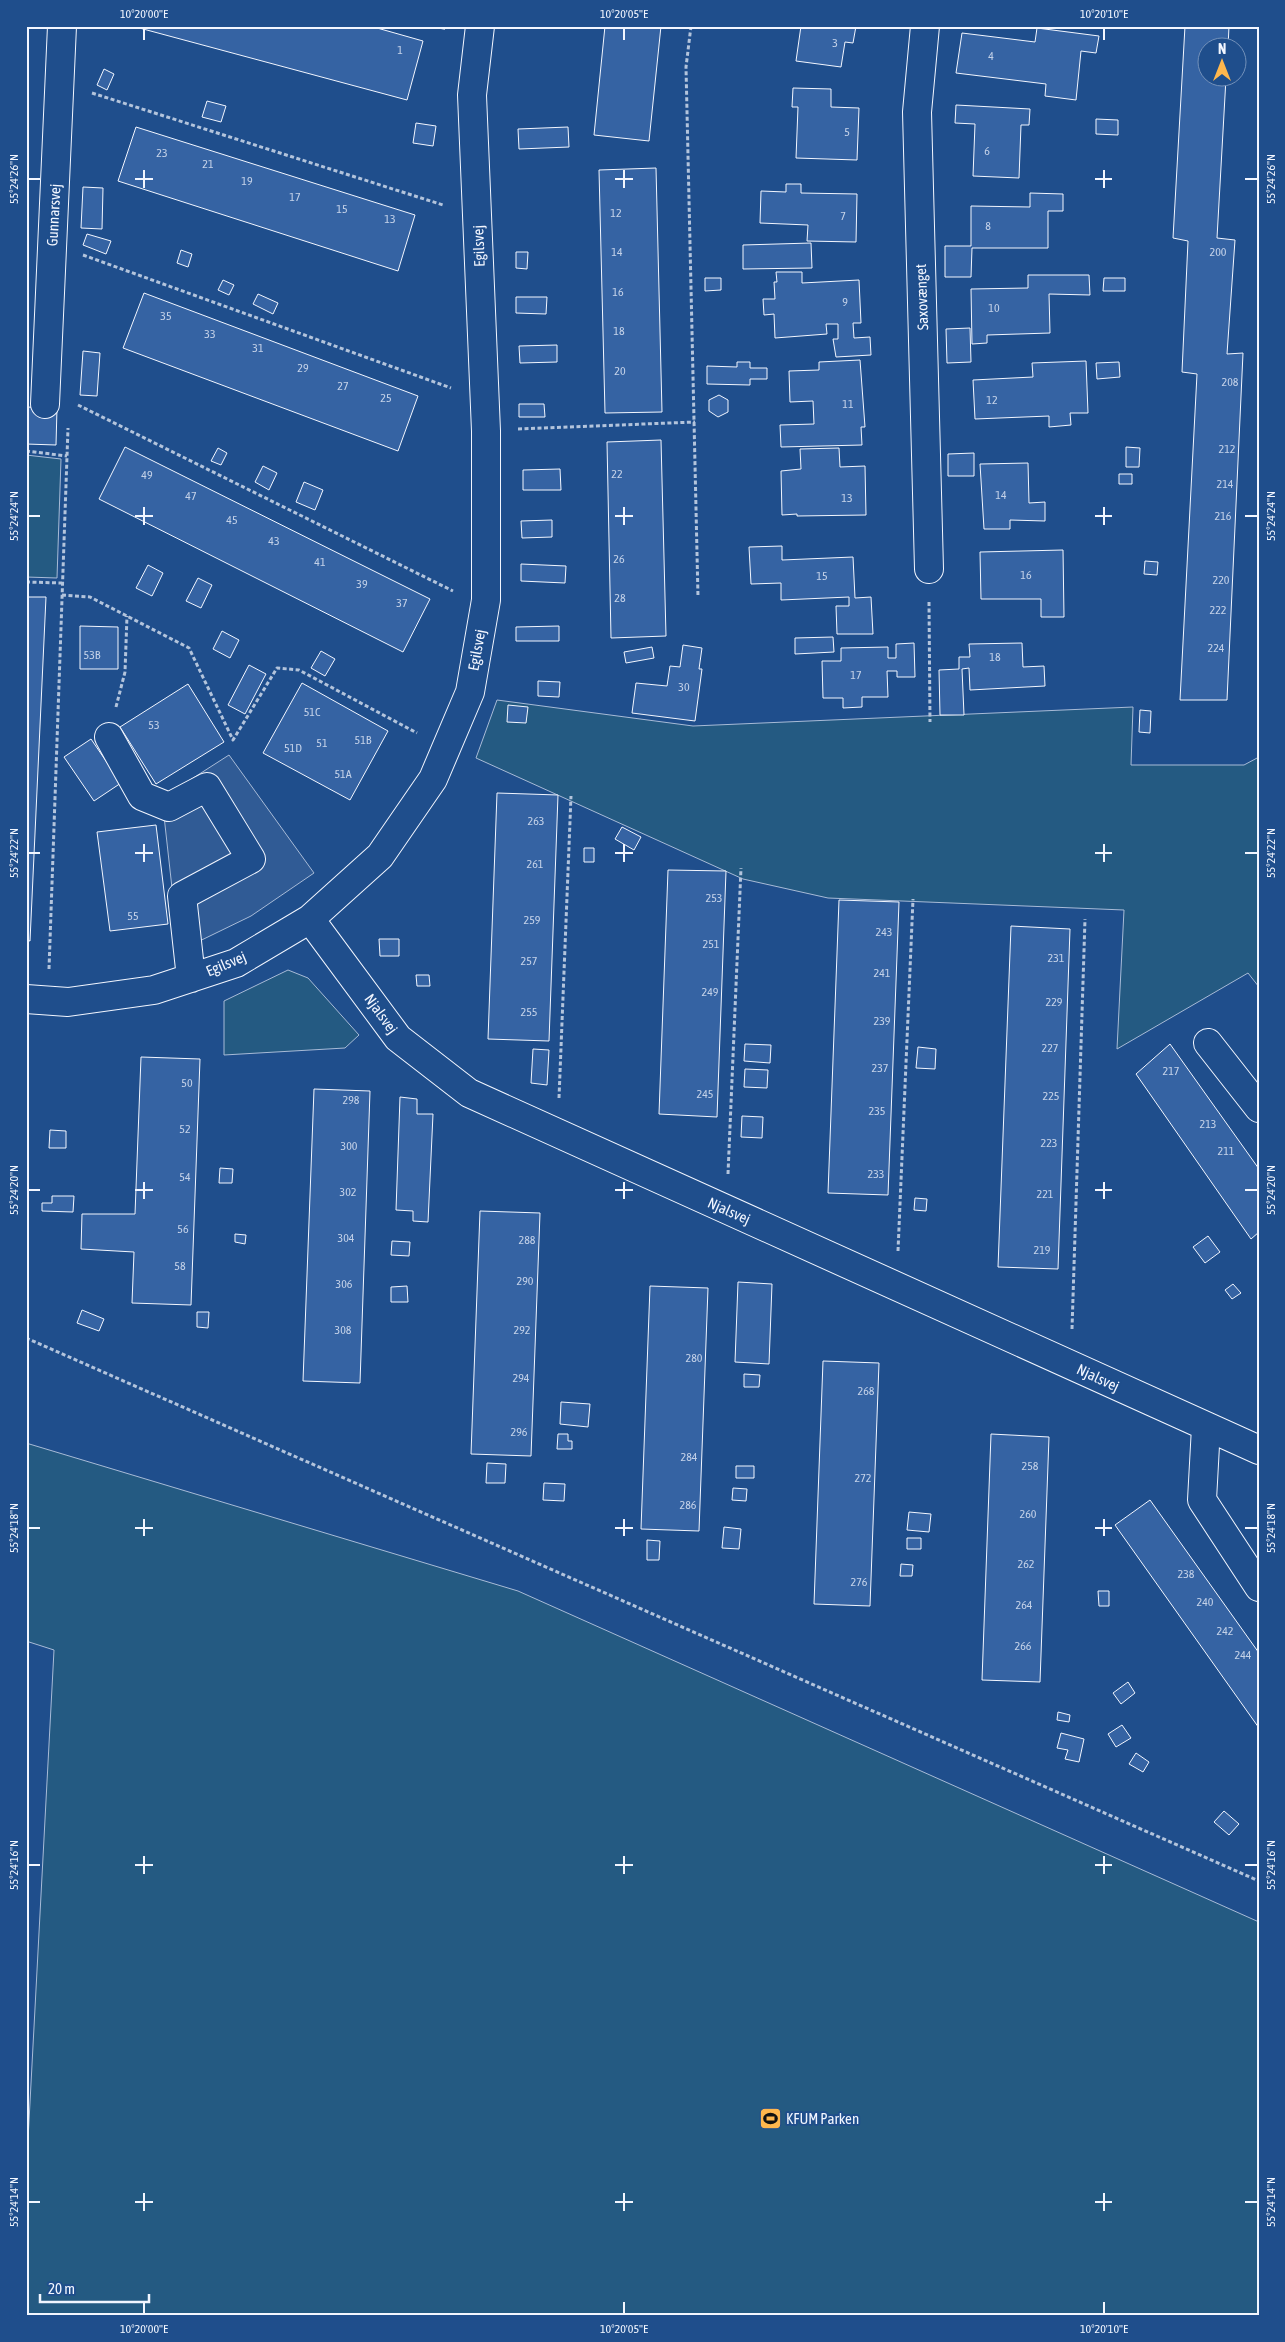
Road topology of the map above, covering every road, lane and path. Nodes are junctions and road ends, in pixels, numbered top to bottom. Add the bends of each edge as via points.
1 (62, 26) edge
2 (480, 26) edge
3 (691, 26) edge
4 (925, 26) edge
5 (60, 83) junction
6 (477, 215) junction
7 (52, 243) junction
8 (485, 400) junction
9 (57, 404) junction
10 (695, 422) junction
11 (486, 431) junction
12 (26, 451) edge
13 (67, 456) junction
14 (929, 569) joint
15 (26, 582) edge
16 (62, 583) junction
17 (62, 595) junction
18 (698, 597) dead end
19 (486, 600) junction
20 (127, 616) junction
21 (930, 722) dead end
22 (108, 737) joint
23 (447, 748) junction
24 (571, 796) dead end
25 (741, 868) dead end
26 (913, 899) dead end
27 (310, 919) junction
28 (1085, 919) dead end
29 (191, 978) junction
30 (37, 999) edge
31 (1208, 1043) dead end
32 (1259, 1108) edge
33 (557, 1133) junction
34 (726, 1210) junction
35 (896, 1287) junction
36 (26, 1338) edge
37 (1070, 1366) junction
38 (1206, 1427) junction
39 (1259, 1450) edge
40 (1259, 1587) edge
41 (1259, 1881) edge

1 - 5 street, Gunnarsvej
2 - 6 street, Egilsvej via 472,95
3 - 10 path via 686,67
4 - 14 street, Saxovænget via 917,112
5 - 6 path
5 - 7 street, Gunnarsvej
6 - 8 street, Egilsvej
7 - 8 path
7 - 9 street, Gunnarsvej
8 - 11 street, Egilsvej
9 - 13 path
9 - 19 path via 78,405 456,592
10 - 11 path
10 - 18 path
11 - 19 street, Egilsvej
12 - 13 path
13 - 16 path
14 - 21 path
15 - 16 path
16 - 17 path
17 - 20 path via 90,596
17 - 30 path
19 - 23 street, Egilsvej via 470,692
20 - 22 path via 125,672
20 - 23 path via 189,648 233,740 277,668 299,670
22 - 29 street via 142,796 169,806 207,787 251,859 182,896
23 - 27 street, Egilsvej via 434,779 380,856
24 - 33 path
25 - 34 path
26 - 35 path
27 - 29 street, Egilsvej via 236,962
27 - 33 street, Njalsvej via 398,1038 469,1093
28 - 37 path
29 - 30 street, Egilsvej via 154,990 68,1002
31 - 32 street
33 - 34 street, Njalsvej
34 - 35 street, Njalsvej
35 - 37 street, Njalsvej
36 - 41 path
37 - 38 street, Njalsvej
38 - 39 street, Njalsvej
38 - 40 street via 1202,1500

